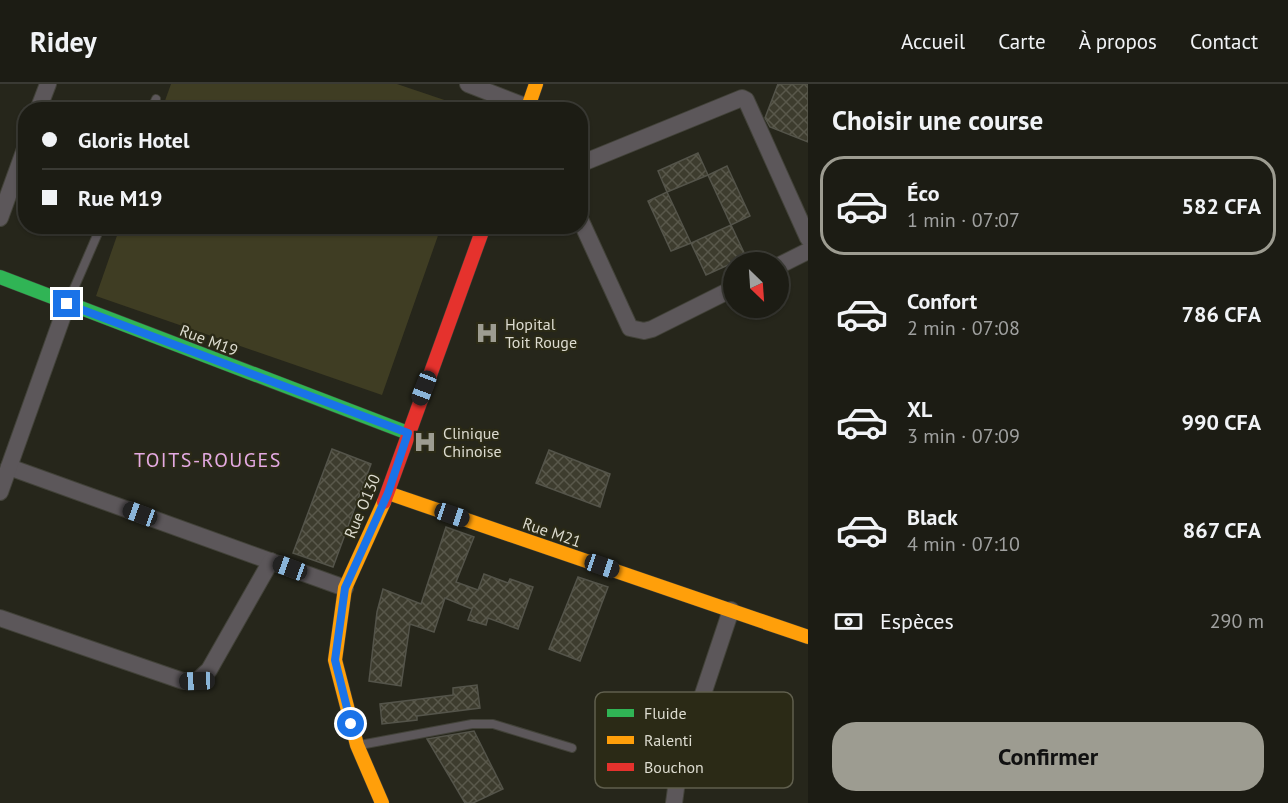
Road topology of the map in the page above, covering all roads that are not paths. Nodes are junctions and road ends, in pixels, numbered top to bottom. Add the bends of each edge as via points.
1 (48, 84) edge
2 (468, 84) edge
3 (536, 84) edge
4 (156, 99) dead end
5 (41, 102) edge
6 (155, 102) edge
7 (512, 102) edge
8 (529, 102) edge
9 (588, 161) edge
10 (18, 168) edge
11 (0, 218) edge
12 (98, 234) edge
13 (481, 234) edge
14 (587, 234) edge
15 (808, 238) edge
16 (808, 251) edge
17 (789, 260) edge
18 (0, 277) edge
19 (723, 294) edge
20 (67, 304) junction
21 (408, 433) junction
22 (9, 467) junction
23 (0, 492) edge
24 (388, 493) junction
25 (271, 561) junction
26 (345, 588) junction
27 (731, 610) junction
28 (0, 618) edge
29 (808, 637) edge
30 (704, 692) edge
31 (357, 745) junction
32 (572, 748) dead end
33 (676, 788) edge
34 (382, 803) edge
35 (674, 803) edge

1 - 5 street
2 - 7 street
3 - 8 street
4 - 6 lane
9 - 15 street via 742,98
10 - 11 street
12 - 20 lane
13 - 21 street, Rue O130
14 - 19 street via 630,328 644,332
16 - 17 street
18 - 20 street, Rue M19
20 - 21 street, Rue M19
20 - 22 street
21 - 24 street, Rue O130
22 - 23 street
22 - 25 street
24 - 26 street, Rue O130
24 - 27 street, Rue M21
25 - 26 street
25 - 28 street via 209,670 197,681 183,681
26 - 31 street, Rue O130 via 335,660
27 - 29 street, Rue M21
27 - 30 street
31 - 32 lane via 472,724 493,724
31 - 34 street, Rue O130
33 - 35 street

